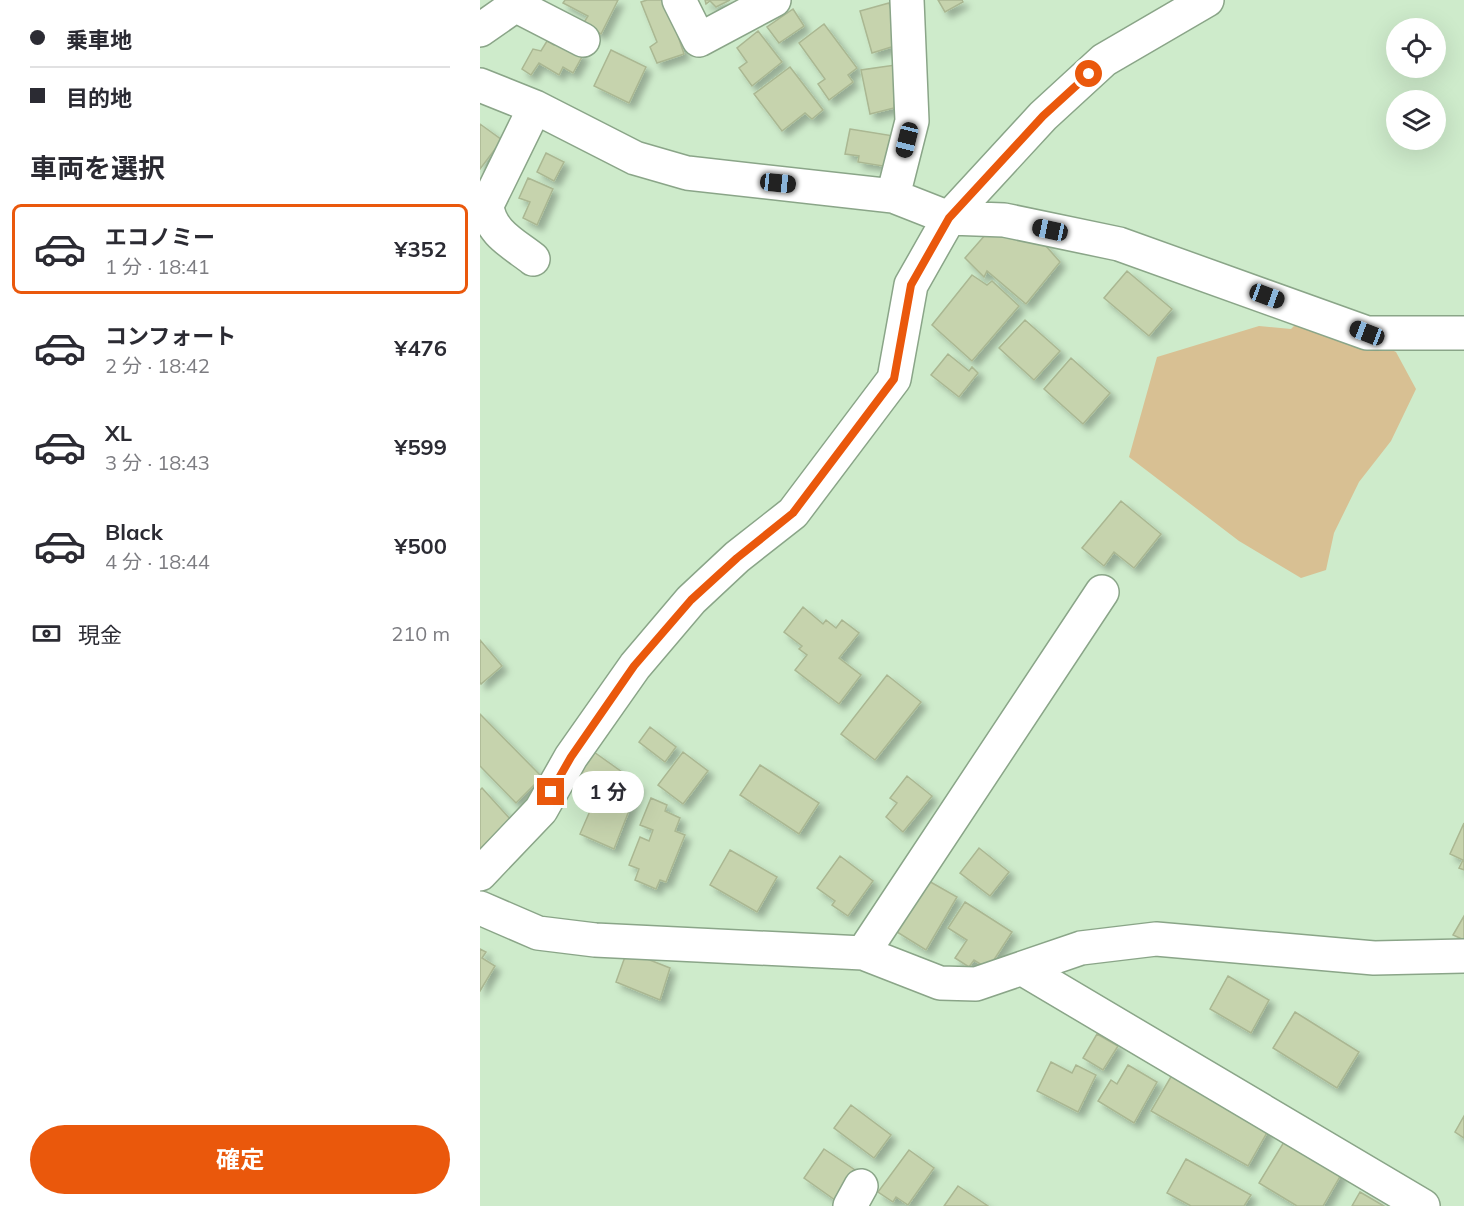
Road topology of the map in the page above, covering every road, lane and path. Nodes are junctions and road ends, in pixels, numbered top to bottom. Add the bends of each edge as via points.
1 (679, 0) edge
2 (774, 0) edge
3 (907, 0) edge
4 (1206, 0) edge
5 (499, 11) edge
6 (583, 40) dead end
7 (480, 86) edge
8 (535, 107) junction
9 (893, 196) junction
10 (949, 218) junction
11 (533, 259) dead end
12 (1464, 333) edge
13 (1102, 592) dead end
14 (480, 874) edge
15 (480, 908) edge
16 (863, 953) junction
17 (1464, 956) edge
18 (1023, 969) junction
19 (1423, 1206) edge

1 - 2 street via 699,40
3 - 9 street via 912,122
4 - 10 street via 1104,60 1043,116
5 - 6 street
7 - 8 street
8 - 9 street via 634,158 687,173
8 - 11 street via 487,206 492,227
9 - 10 street
10 - 12 street via 1004,220 1119,244 1367,333
10 - 14 street via 911,285 894,379 793,513 691,600 634,666 571,757 541,810
13 - 16 street
15 - 16 street via 538,933 595,940
16 - 18 street via 940,983 976,984
17 - 18 street via 1374,958 1156,939 1082,948
18 - 19 street

